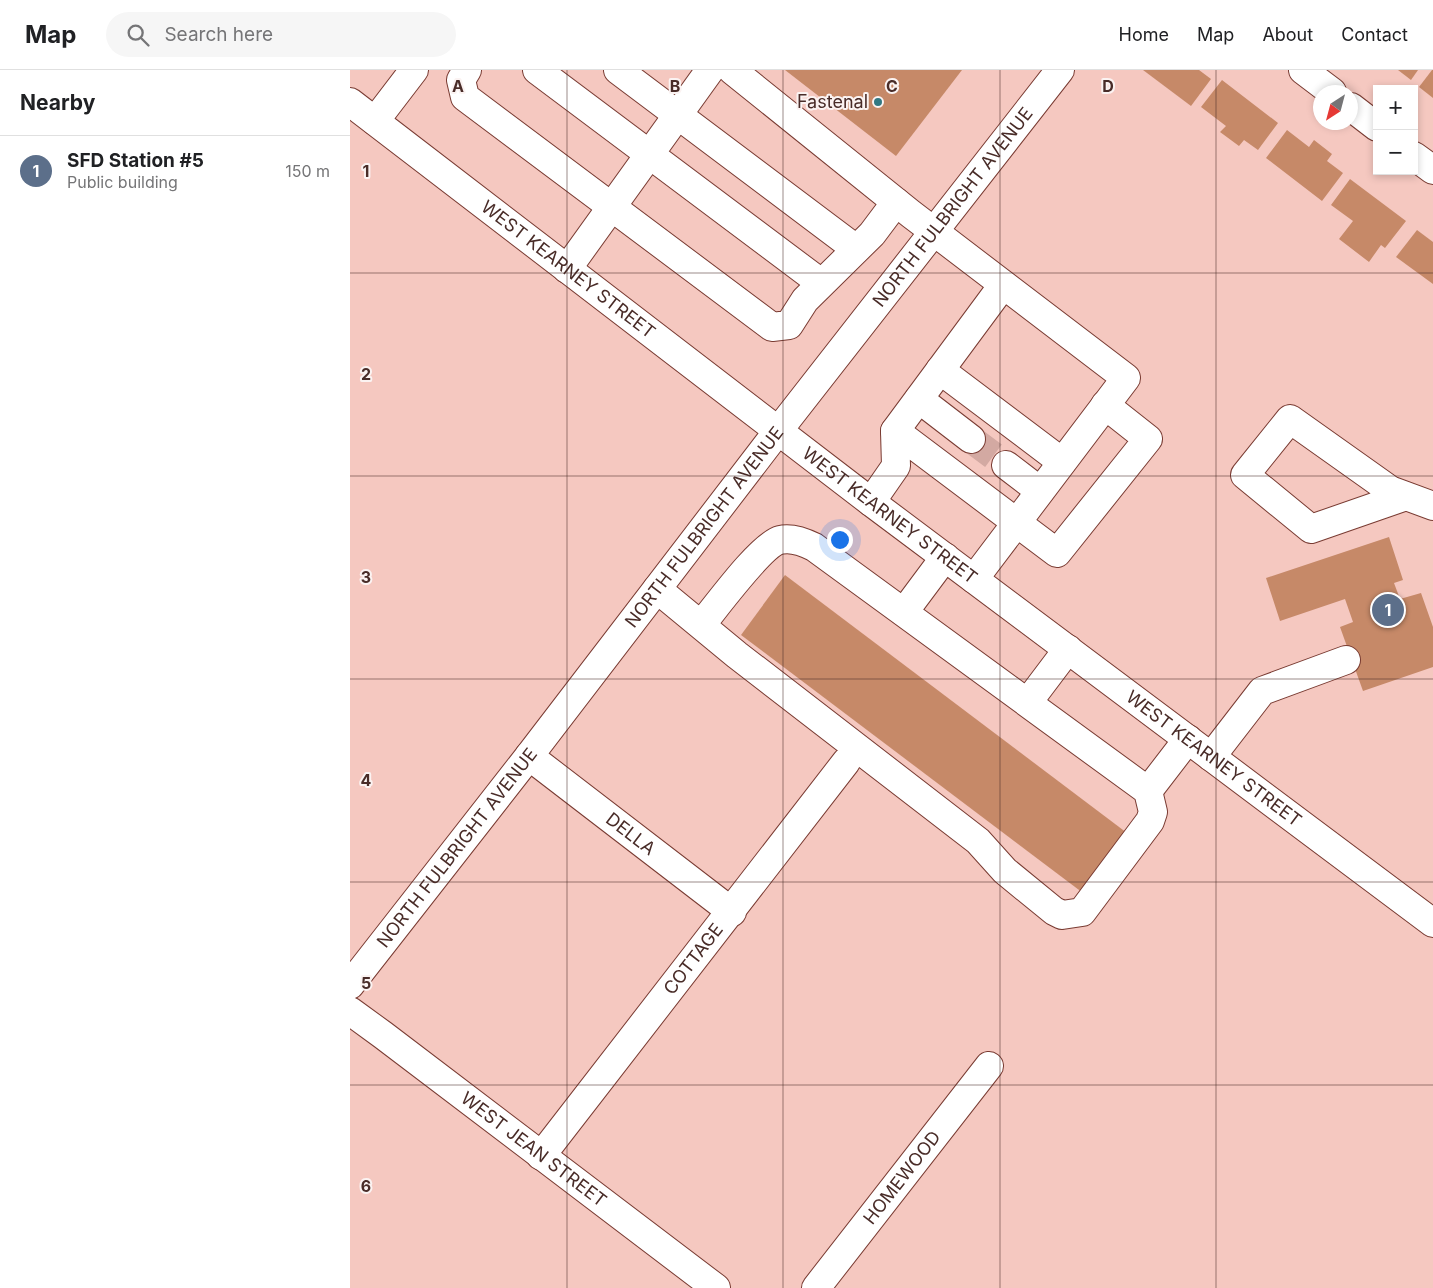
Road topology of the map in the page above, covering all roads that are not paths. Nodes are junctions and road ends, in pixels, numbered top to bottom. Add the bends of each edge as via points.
1 (414, 70) edge
2 (467, 70) edge
3 (537, 70) edge
4 (618, 70) edge
5 (710, 70) edge
6 (732, 70) edge
7 (1060, 70) edge
8 (1303, 70) edge
9 (1323, 85) edge
10 (350, 102) edge
11 (1358, 113) edge
12 (678, 115) junction
13 (375, 121) junction
14 (1373, 124) edge
15 (649, 155) junction
16 (1418, 159) edge
17 (1433, 170) edge
18 (896, 202) junction
19 (611, 207) junction
20 (934, 231) junction
21 (856, 249) junction
22 (567, 269) junction
23 (821, 283) junction
24 (1003, 285) junction
25 (940, 370) junction
26 (919, 398) junction
27 (1105, 405) junction
28 (778, 431) junction
29 (895, 431) junction
30 (971, 438) tunnel mouth
31 (1062, 462) junction
32 (1006, 465) tunnel mouth
33 (1040, 491) junction
34 (1406, 496) junction
35 (871, 502) junction
36 (1433, 506) edge
37 (1016, 523) junction
38 (945, 557) junction
39 (974, 579) junction
40 (657, 589) junction
41 (904, 612) junction
42 (702, 625) junction
43 (1068, 649) junction
44 (1346, 660) dead end
45 (1028, 702) junction
46 (1188, 739) junction
47 (529, 756) junction
48 (1211, 757) junction
49 (846, 762) dead end
50 (1148, 791) junction
51 (732, 912) junction
52 (1433, 923) edge
53 (350, 985) edge
54 (350, 1011) edge
55 (989, 1066) dead end
56 (541, 1156) junction
57 (716, 1288) edge
58 (816, 1288) edge

1 - 13 street
2 - 19 street via 461,80 465,97
3 - 15 street
4 - 12 street
5 - 12 street
6 - 18 street
7 - 20 street, NORTH FULBRIGHT AVENUE
8 - 9 street
10 - 13 street, WEST KEARNEY STREET
11 - 14 street
12 - 15 street
12 - 21 street
13 - 22 street, WEST KEARNEY STREET
15 - 19 street
15 - 23 street
16 - 17 street
18 - 20 street
18 - 21 street
19 - 22 street
19 - 23 street via 772,327 789,325
20 - 24 street
20 - 28 street, NORTH FULBRIGHT AVENUE
21 - 23 street
22 - 28 street, WEST KEARNEY STREET
24 - 25 street
24 - 27 street via 1126,378
25 - 26 street
25 - 31 street
26 - 29 street
26 - 30 street
27 - 31 street
27 - 37 street via 1148,439 1057,553
28 - 35 street, WEST KEARNEY STREET
28 - 40 street, NORTH FULBRIGHT AVENUE
29 - 35 street via 896,466
29 - 37 street
31 - 33 street
32 - 33 street
33 - 37 street
34 - 34 street via 1390,490 1290,419 1245,475 1311,529
34 - 36 street
35 - 38 street, WEST KEARNEY STREET
37 - 39 street
38 - 39 street, WEST KEARNEY STREET
38 - 41 street
39 - 43 street, WEST KEARNEY STREET
40 - 42 street
40 - 47 street, NORTH FULBRIGHT AVENUE
41 - 42 street via 814,547 795,540 781,540 770,545 741,576
41 - 45 street
42 - 50 street via 978,841 1005,871 1062,915 1082,912 1150,821 1153,812
43 - 45 street
43 - 46 street, WEST KEARNEY STREET
44 - 48 street via 1262,691
45 - 50 street
46 - 48 street, WEST KEARNEY STREET
46 - 50 street
47 - 51 street, DELLA
47 - 53 street, NORTH FULBRIGHT AVENUE
48 - 52 street, WEST KEARNEY STREET
49 - 51 street, COTTAGE
51 - 56 street, COTTAGE
54 - 56 street, WEST JEAN STREET
55 - 58 street, HOMEWOOD
56 - 57 street, WEST JEAN STREET

